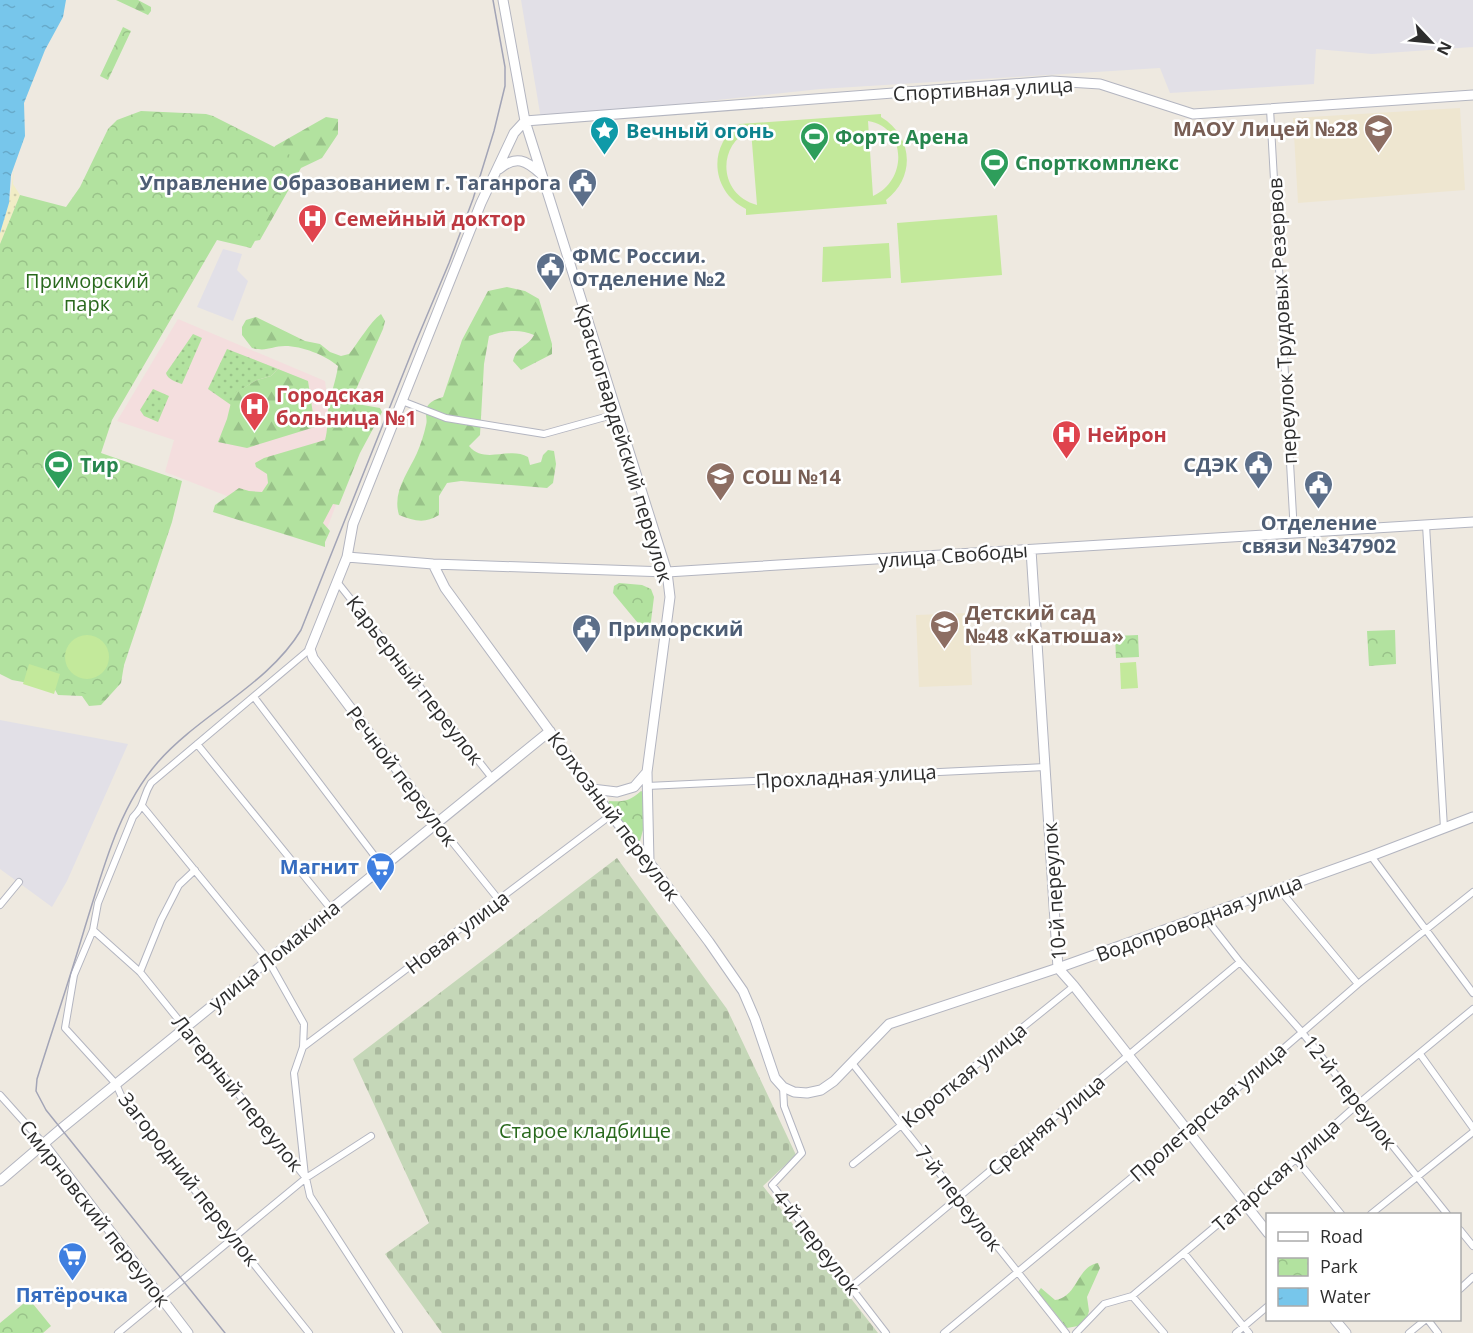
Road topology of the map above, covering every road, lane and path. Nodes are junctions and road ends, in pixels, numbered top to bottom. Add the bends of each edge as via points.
1 (503, 0) edge
2 (1473, 95) edge
3 (1270, 108) junction
4 (525, 121) junction
5 (496, 171) junction
6 (542, 176) junction
7 (402, 400) junction
8 (616, 414) junction
9 (1473, 522) edge
10 (1426, 525) junction
11 (1294, 533) junction
12 (1031, 550) junction
13 (347, 556) junction
14 (433, 564) junction
15 (667, 572) junction
16 (338, 583) junction
17 (310, 649) junction
18 (254, 697) junction
19 (550, 731) junction
20 (197, 744) junction
21 (1045, 767) junction
22 (647, 772) junction
23 (492, 778) junction
24 (647, 786) junction
25 (592, 789) junction
26 (143, 807) junction
27 (611, 815) junction
28 (1473, 817) edge
29 (437, 823) junction
30 (1444, 828) junction
31 (1371, 856) junction
32 (649, 862) junction
33 (383, 867) junction
34 (195, 870) junction
35 (19, 882) dead end
36 (1278, 888) junction
37 (1473, 892) edge
38 (499, 900) junction
39 (0, 905) edge
40 (331, 909) junction
41 (1204, 916) junction
42 (1425, 929) junction
43 (93, 930) junction
44 (268, 960) junction
45 (1240, 962) junction
46 (1058, 968) junction
47 (140, 972) junction
48 (1358, 984) junction
49 (1074, 986) junction
50 (1473, 993) edge
51 (1473, 1009) edge
52 (185, 1028) junction
53 (1301, 1031) junction
54 (303, 1047) junction
55 (1420, 1054) junction
56 (1129, 1056) junction
57 (852, 1063) junction
58 (116, 1084) junction
59 (783, 1087) junction
60 (0, 1095) edge
61 (1358, 1104) junction
62 (901, 1125) junction
63 (1473, 1130) edge
64 (1188, 1131) junction
65 (370, 1136) dead end
66 (43, 1143) junction
67 (1296, 1160) junction
68 (853, 1164) dead end
69 (1418, 1177) junction
70 (306, 1178) junction
71 (0, 1181) edge
72 (958, 1198) junction
73 (1244, 1203) junction
74 (1339, 1213) edge
75 (1373, 1213) edge
76 (1446, 1213) edge
77 (1266, 1230) edge
78 (1461, 1231) edge
79 (233, 1237) junction
80 (1473, 1246) edge
81 (1184, 1252) junction
82 (1017, 1272) junction
83 (1473, 1277) edge
84 (851, 1287) junction
85 (1461, 1288) edge
86 (1132, 1296) junction
87 (160, 1297) junction
88 (1266, 1308) edge
89 (1336, 1321) edge
90 (1425, 1321) edge
91 (1427, 1321) edge
92 (1246, 1330) edge
93 (117, 1333) edge
94 (188, 1333) edge
95 (309, 1333) edge
96 (399, 1333) edge
97 (886, 1333) edge
98 (944, 1333) edge
99 (1066, 1333) edge
100 (1076, 1333) edge
101 (1164, 1333) edge
102 (1236, 1333) edge
103 (1346, 1333) edge
104 (1409, 1333) edge
105 (1438, 1333) edge

1 - 4 main road, Красногвардейский переулок
2 - 3 main road, Спортивная улица
3 - 4 main road, Спортивная улица via 1193,114 1100,84 1052,81
3 - 11 street, переулок Трудовых Резервов
4 - 5 main road via 514,133
4 - 6 main road, Красногвардейский переулок
5 - 6 main road via 518,159
5 - 7 main road
6 - 8 main road, Красногвардейский переулок
7 - 8 street via 446,418 544,434
7 - 13 main road via 353,524
8 - 15 main road, Красногвардейский переулок
9 - 10 main road, улица Свободы
10 - 11 main road, улица Свободы
10 - 30 street
11 - 12 main road, улица Свободы
12 - 15 main road, улица Свободы
12 - 21 main road, 10-й переулок
13 - 14 main road, улица Свободы
13 - 16 main road
14 - 15 main road, улица Свободы
14 - 19 main road, Колхозный переулок via 445,588
15 - 22 main road, Красногвардейский переулок via 670,597
16 - 17 main road
16 - 23 street, Карьерный переулок
17 - 18 street
17 - 29 main road, Речной переулок
18 - 20 street
18 - 33 street
19 - 23 main road, улица Ломакина
19 - 25 main road, Колхозный переулок
20 - 26 street via 152,783
20 - 40 street
21 - 24 street, Прохладная улица
21 - 46 main road, 10-й переулок
22 - 24 main road, Красногвардейский переулок
22 - 25 main road via 634,787 617,792
23 - 29 main road, улица Ломакина
24 - 32 main road, Красногвардейский переулок
25 - 27 main road, Колхозный переулок
26 - 34 street
26 - 43 street via 133,817 113,862
27 - 32 main road, Колхозный переулок
27 - 38 street, Новая улица
28 - 30 main road, Водопроводная улица
29 - 33 main road, улица Ломакина
29 - 38 street, Речной переулок
30 - 31 main road, Водопроводная улица
31 - 36 main road, Водопроводная улица
31 - 42 street
32 - 59 main road, Колхозный переулок via 743,991 775,1078
33 - 40 main road, улица Ломакина
34 - 44 street
34 - 47 street via 179,885
35 - 39 street
36 - 41 main road, Водопроводная улица
36 - 48 street
37 - 42 street, Пролетарская улица
38 - 54 street, Новая улица
40 - 44 main road, улица Ломакина
41 - 45 street, 12-й переулок
41 - 46 main road, Водопроводная улица
42 - 48 street, Пролетарская улица
42 - 50 street
43 - 47 street, Лагерный переулок
43 - 58 street, Загородний переулок via 74,975 65,1028
44 - 52 main road, улица Ломакина
44 - 54 street via 304,1024
45 - 53 street, 12-й переулок
45 - 56 street, Средняя улица
46 - 49 main road, 10-й переулок
46 - 57 main road, Водопроводная улица via 889,1024
47 - 52 street, Лагерный переулок
48 - 53 street, Пролетарская улица
49 - 56 main road, 10-й переулок
49 - 62 street, Короткая улица
51 - 55 street, Татарская улица
52 - 58 main road, улица Ломакина
52 - 70 street, Лагерный переулок
53 - 61 street, 12-й переулок
53 - 64 street, Пролетарская улица
54 - 70 street via 294,1073
55 - 61 street, Татарская улица
55 - 63 street
56 - 64 main road, 10-й переулок
56 - 72 street, Средняя улица
57 - 59 main road via 821,1090 794,1092
57 - 62 street, 7-й переулок
58 - 66 main road, улица Ломакина
58 - 79 street, Загородний переулок via 124,1102
59 - 84 street, 4-й переулок via 784,1106 802,1153 772,1185
60 - 66 street, Смирновский переулок
61 - 67 street, Татарская улица
61 - 69 street, 12-й переулок
62 - 68 street, Короткая улица
62 - 72 street, 7-й переулок
63 - 69 street
64 - 73 main road, 10-й переулок
64 - 82 street, Пролетарская улица
65 - 70 street
66 - 71 main road, улица Ломакина
66 - 87 main road, Смирновский переулок
67 - 73 street, Татарская улица
67 - 74 street
69 - 75 street
69 - 76 street, 12-й переулок
70 - 79 street
70 - 96 street, Лагерный переулок via 310,1196
72 - 82 street, 7-й переулок
72 - 84 street, Средняя улица
73 - 77 main road, 10-й переулок
73 - 81 street, Татарская улица
78 - 80 street
79 - 87 street
79 - 95 street, Загородний переулок
81 - 86 street, Татарская улица
81 - 92 street
82 - 98 street, Пролетарская улица
82 - 99 street, 7-й переулок
83 - 85 street
84 - 97 street, 4-й переулок
86 - 100 street, Татарская улица via 1104,1304
86 - 101 street
87 - 93 street
87 - 94 main road, Смирновский переулок
88 - 92 street
89 - 103 main road
90 - 104 street
91 - 105 street
92 - 102 street

